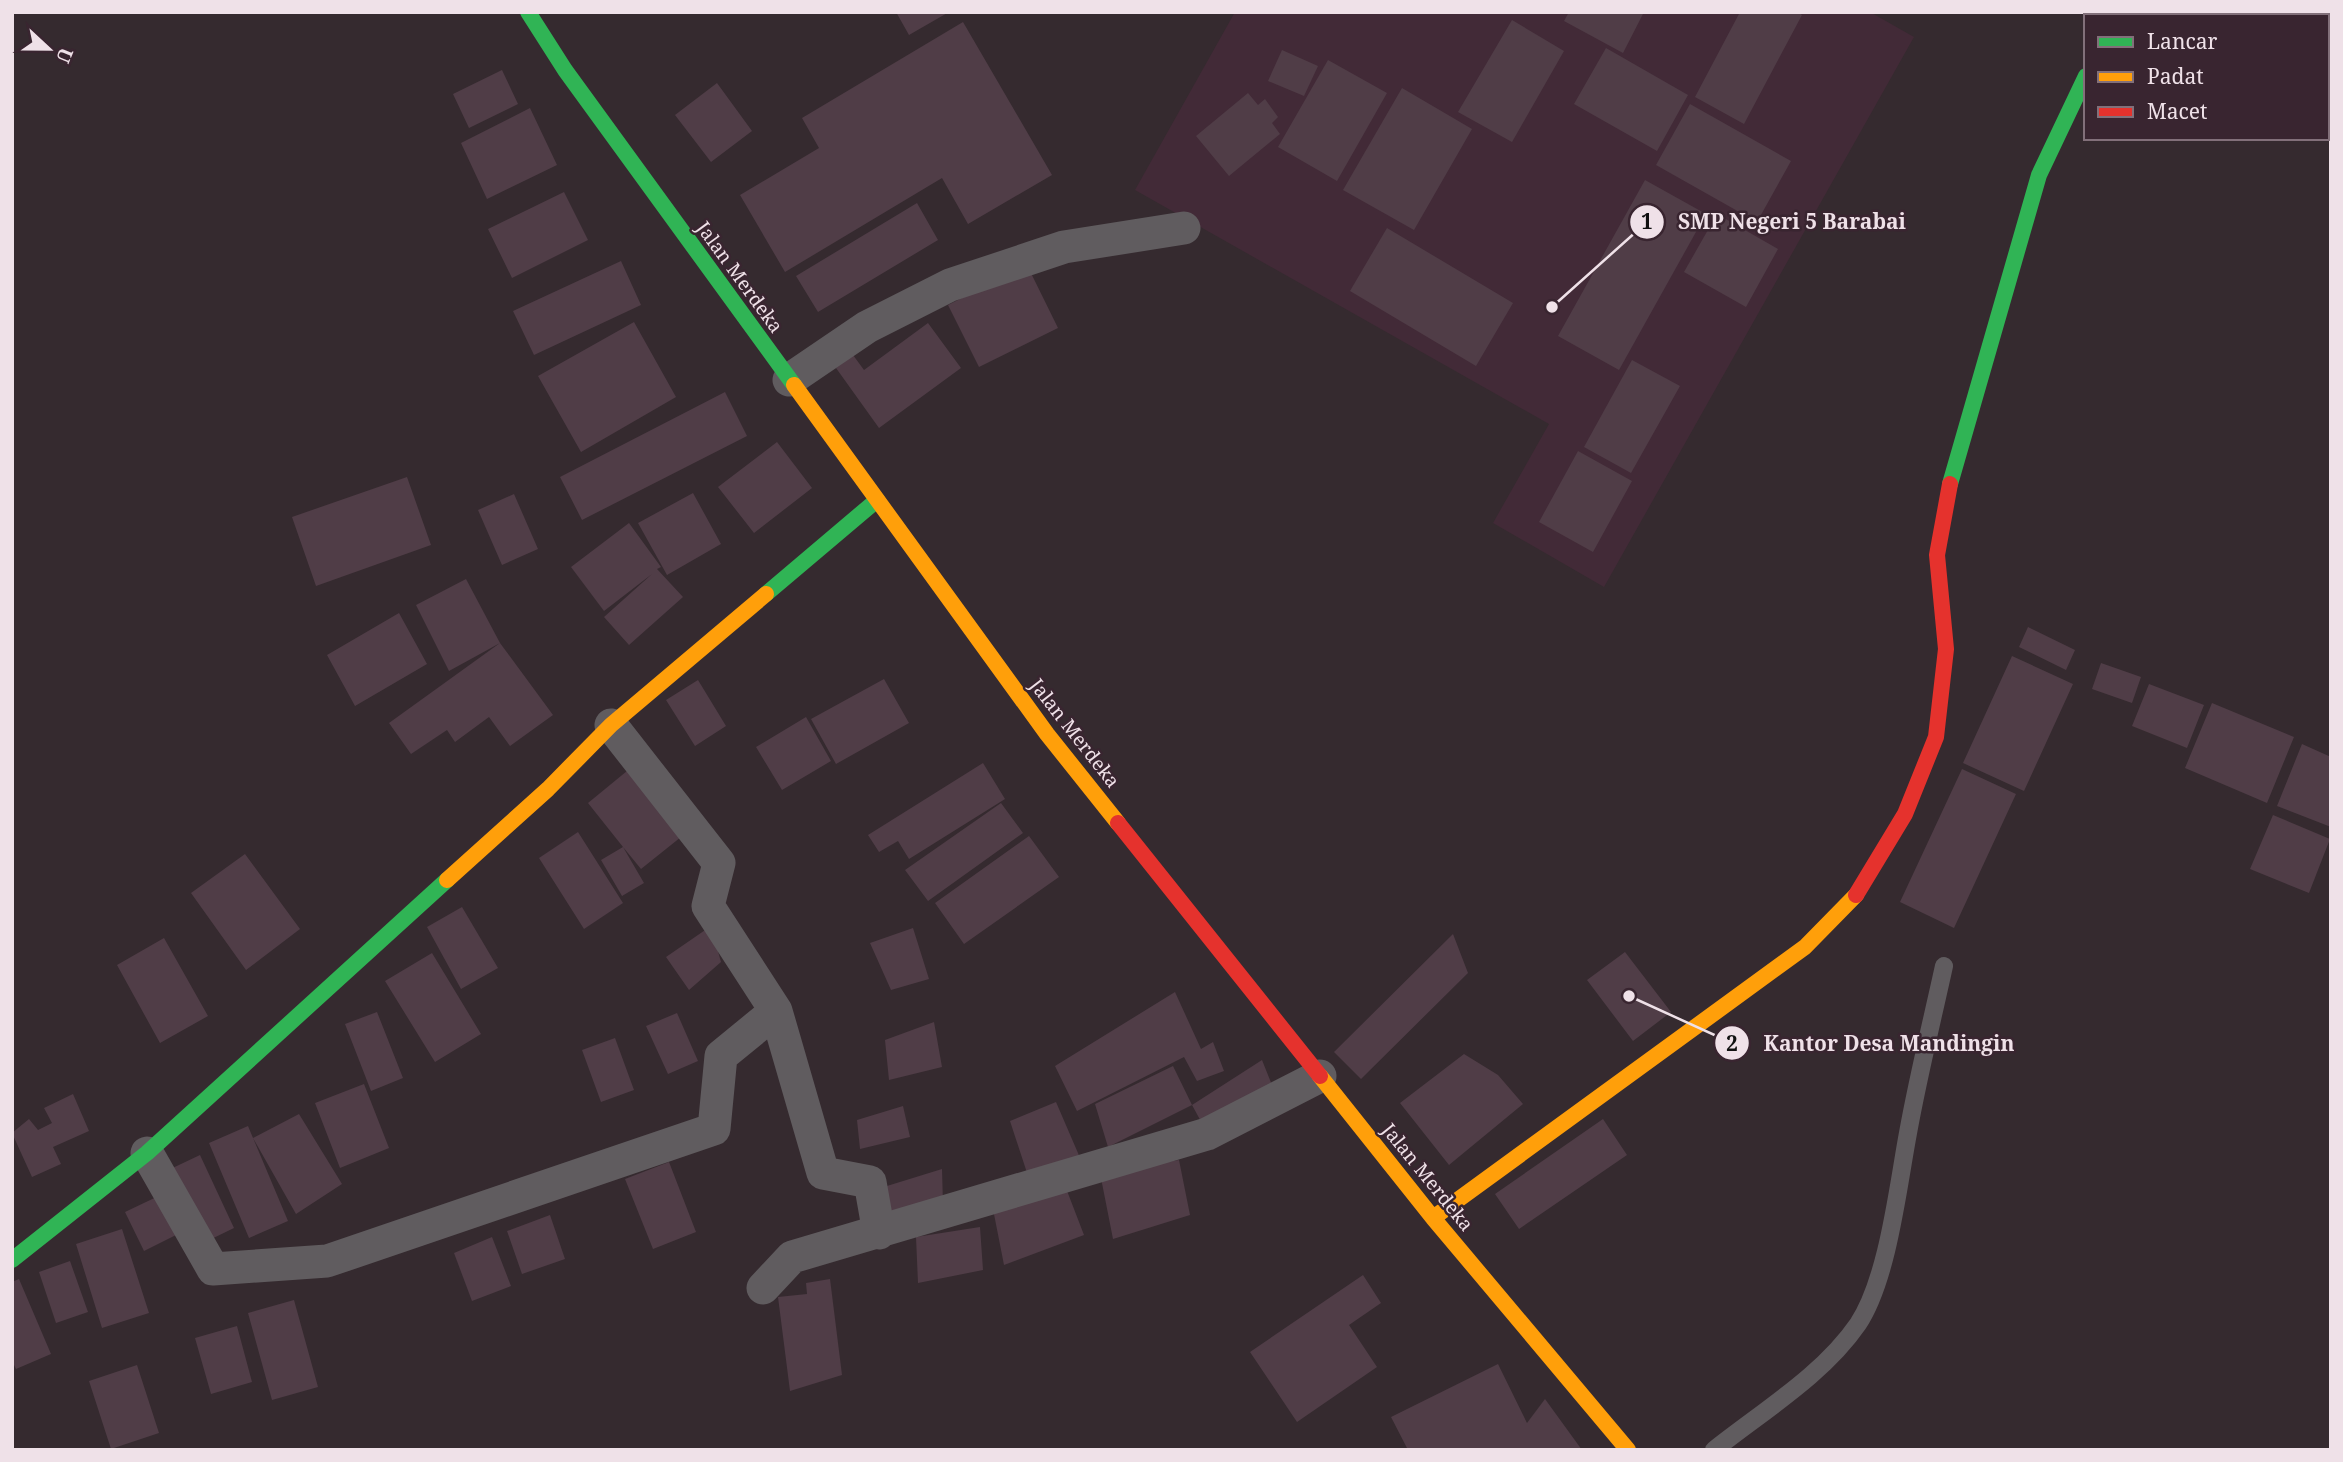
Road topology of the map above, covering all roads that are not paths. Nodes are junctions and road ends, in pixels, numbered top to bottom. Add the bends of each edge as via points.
1 (528, 12) edge
2 (2084, 80) edge
3 (1184, 228) dead end
4 (789, 380) junction
5 (877, 500) junction
6 (611, 725) junction
7 (1944, 966) dead end
8 (776, 1011) junction
9 (1320, 1076) junction
10 (147, 1153) junction
11 (1433, 1218) junction
12 (879, 1233) junction
13 (12, 1260) edge
14 (763, 1288) dead end
15 (1628, 1450) edge
16 (1714, 1450) edge

1 - 4 street, Jalan Merdeka
2 - 11 street via 2039,175 1955,460 1937,555 1946,649 1936,737 1905,814 1854,899 1805,947
3 - 4 street via 1064,247 950,285 867,327
4 - 5 street, Jalan Merdeka
5 - 6 street
5 - 9 street, Jalan Merdeka via 1047,734
6 - 8 street via 719,863 708,906
6 - 10 street via 548,789
7 - 16 lane via 1887,1242 1860,1322 1831,1357
8 - 10 street via 721,1056 714,1129 327,1261 213,1269
8 - 12 street via 823,1172 870,1182
9 - 11 street, Jalan Merdeka
9 - 12 street via 1208,1134
10 - 13 street
11 - 15 street, Jalan Merdeka
12 - 14 street via 792,1257

